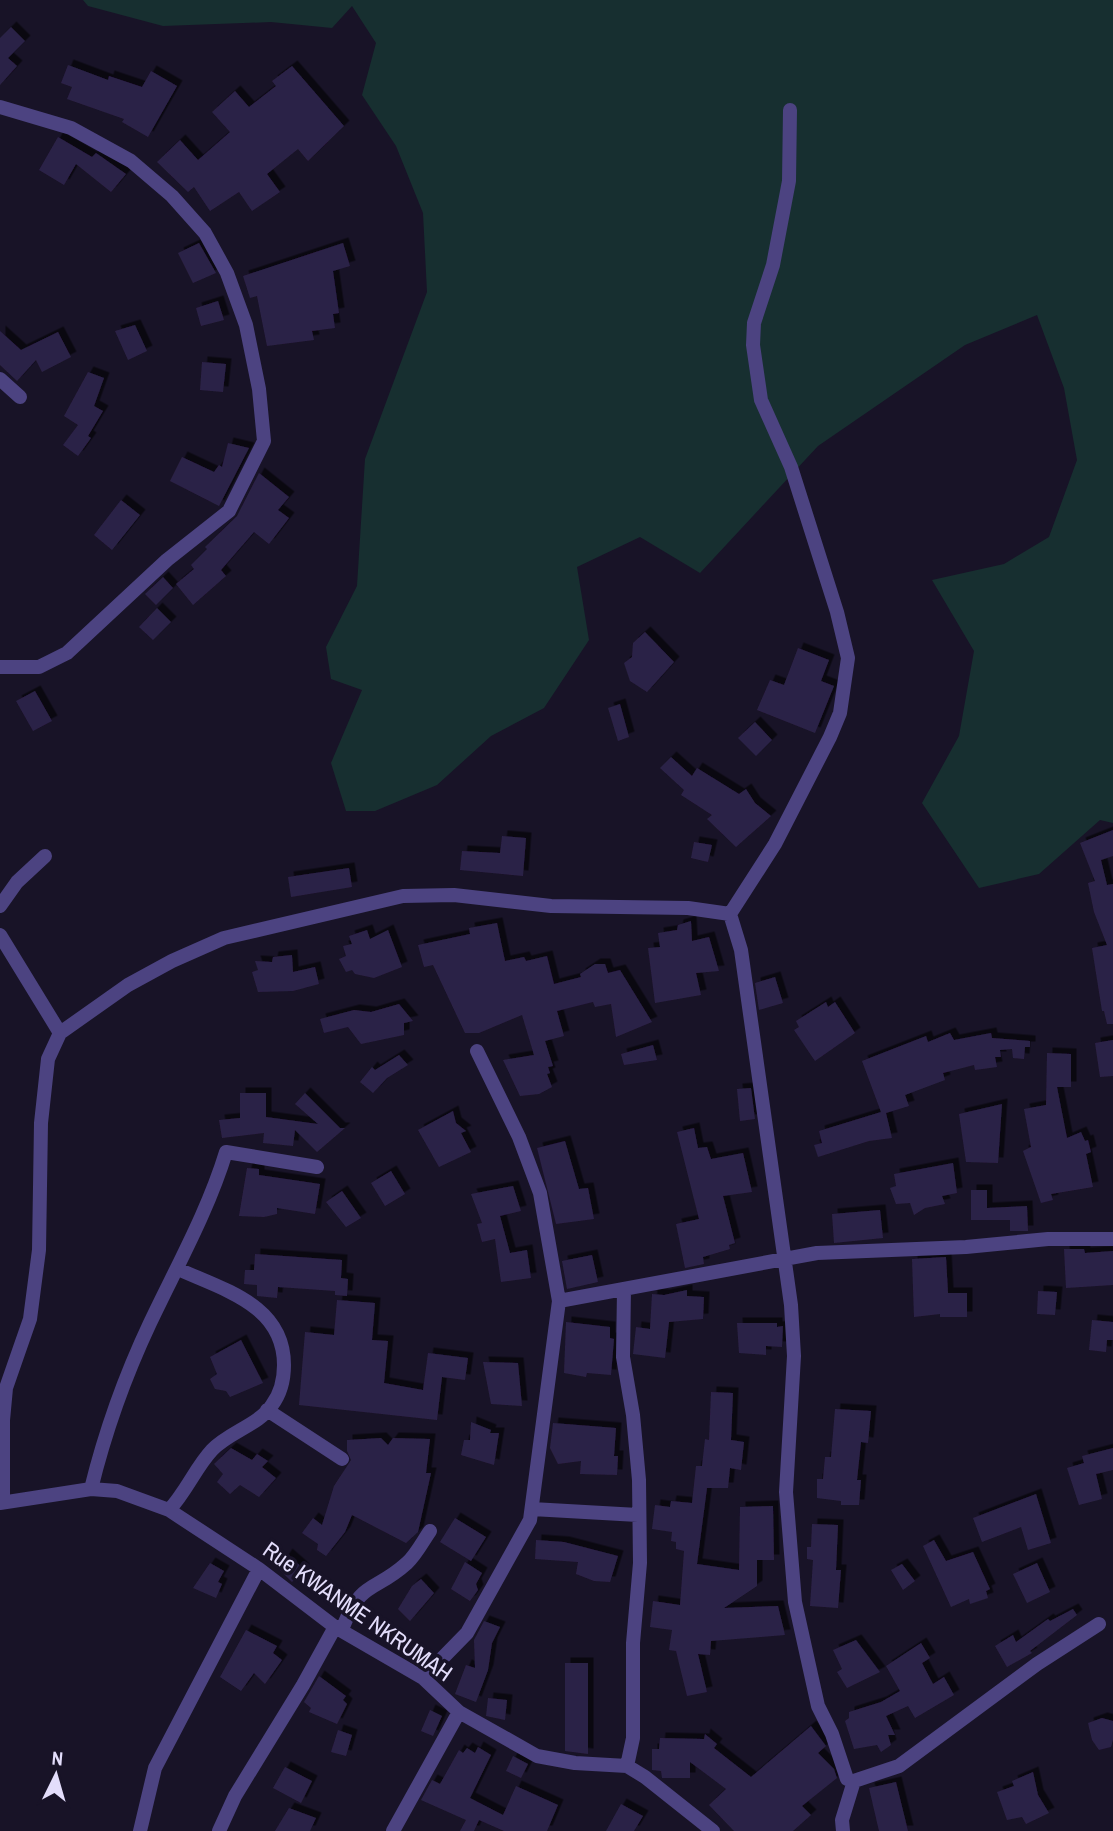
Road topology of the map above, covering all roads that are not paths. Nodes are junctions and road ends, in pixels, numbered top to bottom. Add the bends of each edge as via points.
1 (0, 107) edge
2 (790, 110) dead end
3 (0, 379) edge
4 (20, 397) dead end
5 (0, 667) edge
6 (46, 856) dead end
7 (0, 906) edge
8 (730, 914) junction
9 (0, 935) edge
10 (60, 1032) junction
11 (477, 1051) dead end
12 (317, 1167) dead end
13 (1113, 1239) edge
14 (785, 1257) junction
15 (178, 1269) junction
16 (624, 1289) junction
17 (559, 1301) junction
18 (267, 1410) junction
19 (1, 1419) edge
20 (342, 1459) dead end
21 (91, 1489) junction
22 (2, 1502) edge
23 (532, 1509) junction
24 (169, 1510) junction
25 (638, 1515) junction
26 (430, 1531) dead end
27 (259, 1569) junction
28 (1099, 1624) dead end
29 (335, 1627) junction
30 (423, 1678) junction
31 (459, 1712) junction
32 (627, 1766) junction
33 (854, 1782) junction
34 (140, 1831) edge
35 (219, 1831) edge
36 (393, 1831) edge
37 (713, 1831) edge
38 (843, 1831) edge

1 - 5 street via 71,128 131,161 172,196 205,233 227,273 246,325 264,441 229,510 167,560 67,653 39,667
2 - 8 street via 789,181 773,265 754,323 753,345 761,400 791,467 848,659 840,713 830,737 775,844
3 - 4 street
6 - 7 street via 17,882
8 - 10 street via 677,908 551,906 454,895 403,897 225,938 128,985
8 - 14 street via 741,950
9 - 10 street
10 - 19 street via 48,1059 41,1123 39,1250 30,1319
11 - 17 street via 519,1137 540,1193
12 - 15 street via 226,1152 214,1191
13 - 14 street via 1048,1239
14 - 16 street
14 - 33 street via 794,1356 786,1492 795,1602 818,1706 848,1779
15 - 18 street via 242,1298 274,1323 284,1355 284,1382
15 - 21 street via 121,1393
16 - 17 street
16 - 25 street via 623,1357 633,1415
17 - 23 street
18 - 20 street
18 - 24 street via 212,1450
19 - 22 street
21 - 22 street, Rue KWANME NKRUMAH
21 - 24 street, Rue KWANME NKRUMAH via 117,1491
23 - 25 street
23 - 30 street via 467,1633
24 - 27 street, Rue KWANME NKRUMAH
25 - 32 street via 633,1738
26 - 29 street via 408,1562 363,1591 343,1627
27 - 29 street, Rue KWANME NKRUMAH
27 - 34 street via 155,1768
28 - 33 street via 899,1766
29 - 30 street, Rue KWANME NKRUMAH
29 - 35 street
30 - 31 street, Rue KWANME NKRUMAH
31 - 32 street, Rue KWANME NKRUMAH via 537,1756
31 - 36 street
32 - 37 street
33 - 38 street

